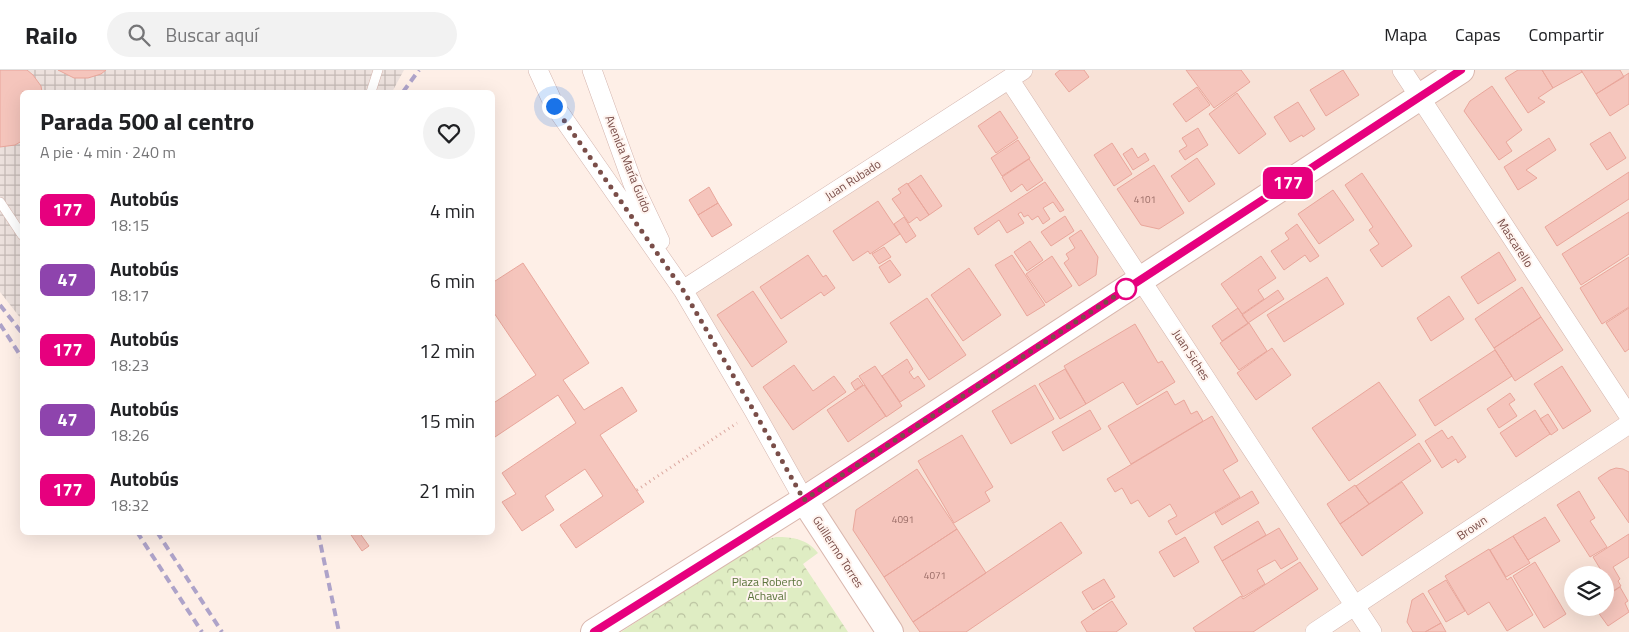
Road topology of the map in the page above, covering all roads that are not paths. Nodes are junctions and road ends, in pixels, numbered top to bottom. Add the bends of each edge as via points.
1 (378, 70) edge
2 (538, 70) edge
3 (592, 70) edge
4 (1402, 70) edge
5 (1461, 70) edge
6 (1016, 74) edge
7 (372, 90) edge
8 (1419, 97) junction
9 (0, 202) edge
10 (20, 232) edge
11 (1141, 279) junction
12 (683, 290) junction
13 (1629, 416) edge
14 (1629, 424) edge
15 (804, 500) junction
16 (1355, 606) junction
17 (594, 632) edge
18 (890, 632) edge
19 (1315, 632) edge
20 (1372, 632) edge

1 - 7 lane
2 - 12 street, Avenida María Guido via 554,106
3 - 12 street, Avenida María Guido via 633,184
4 - 8 street, Mascarello
5 - 8 main road
6 - 11 street, Juan Siches
6 - 12 street, Juan Rubado
8 - 11 main road
8 - 13 street, Mascarello
9 - 10 lane
11 - 15 main road
11 - 16 street, Juan Siches
12 - 15 street, Guillermo Torres
14 - 16 street, Brown
15 - 17 main road
15 - 18 main road, Guillermo Torres
16 - 19 street, Brown
16 - 20 street, Juan Siches

